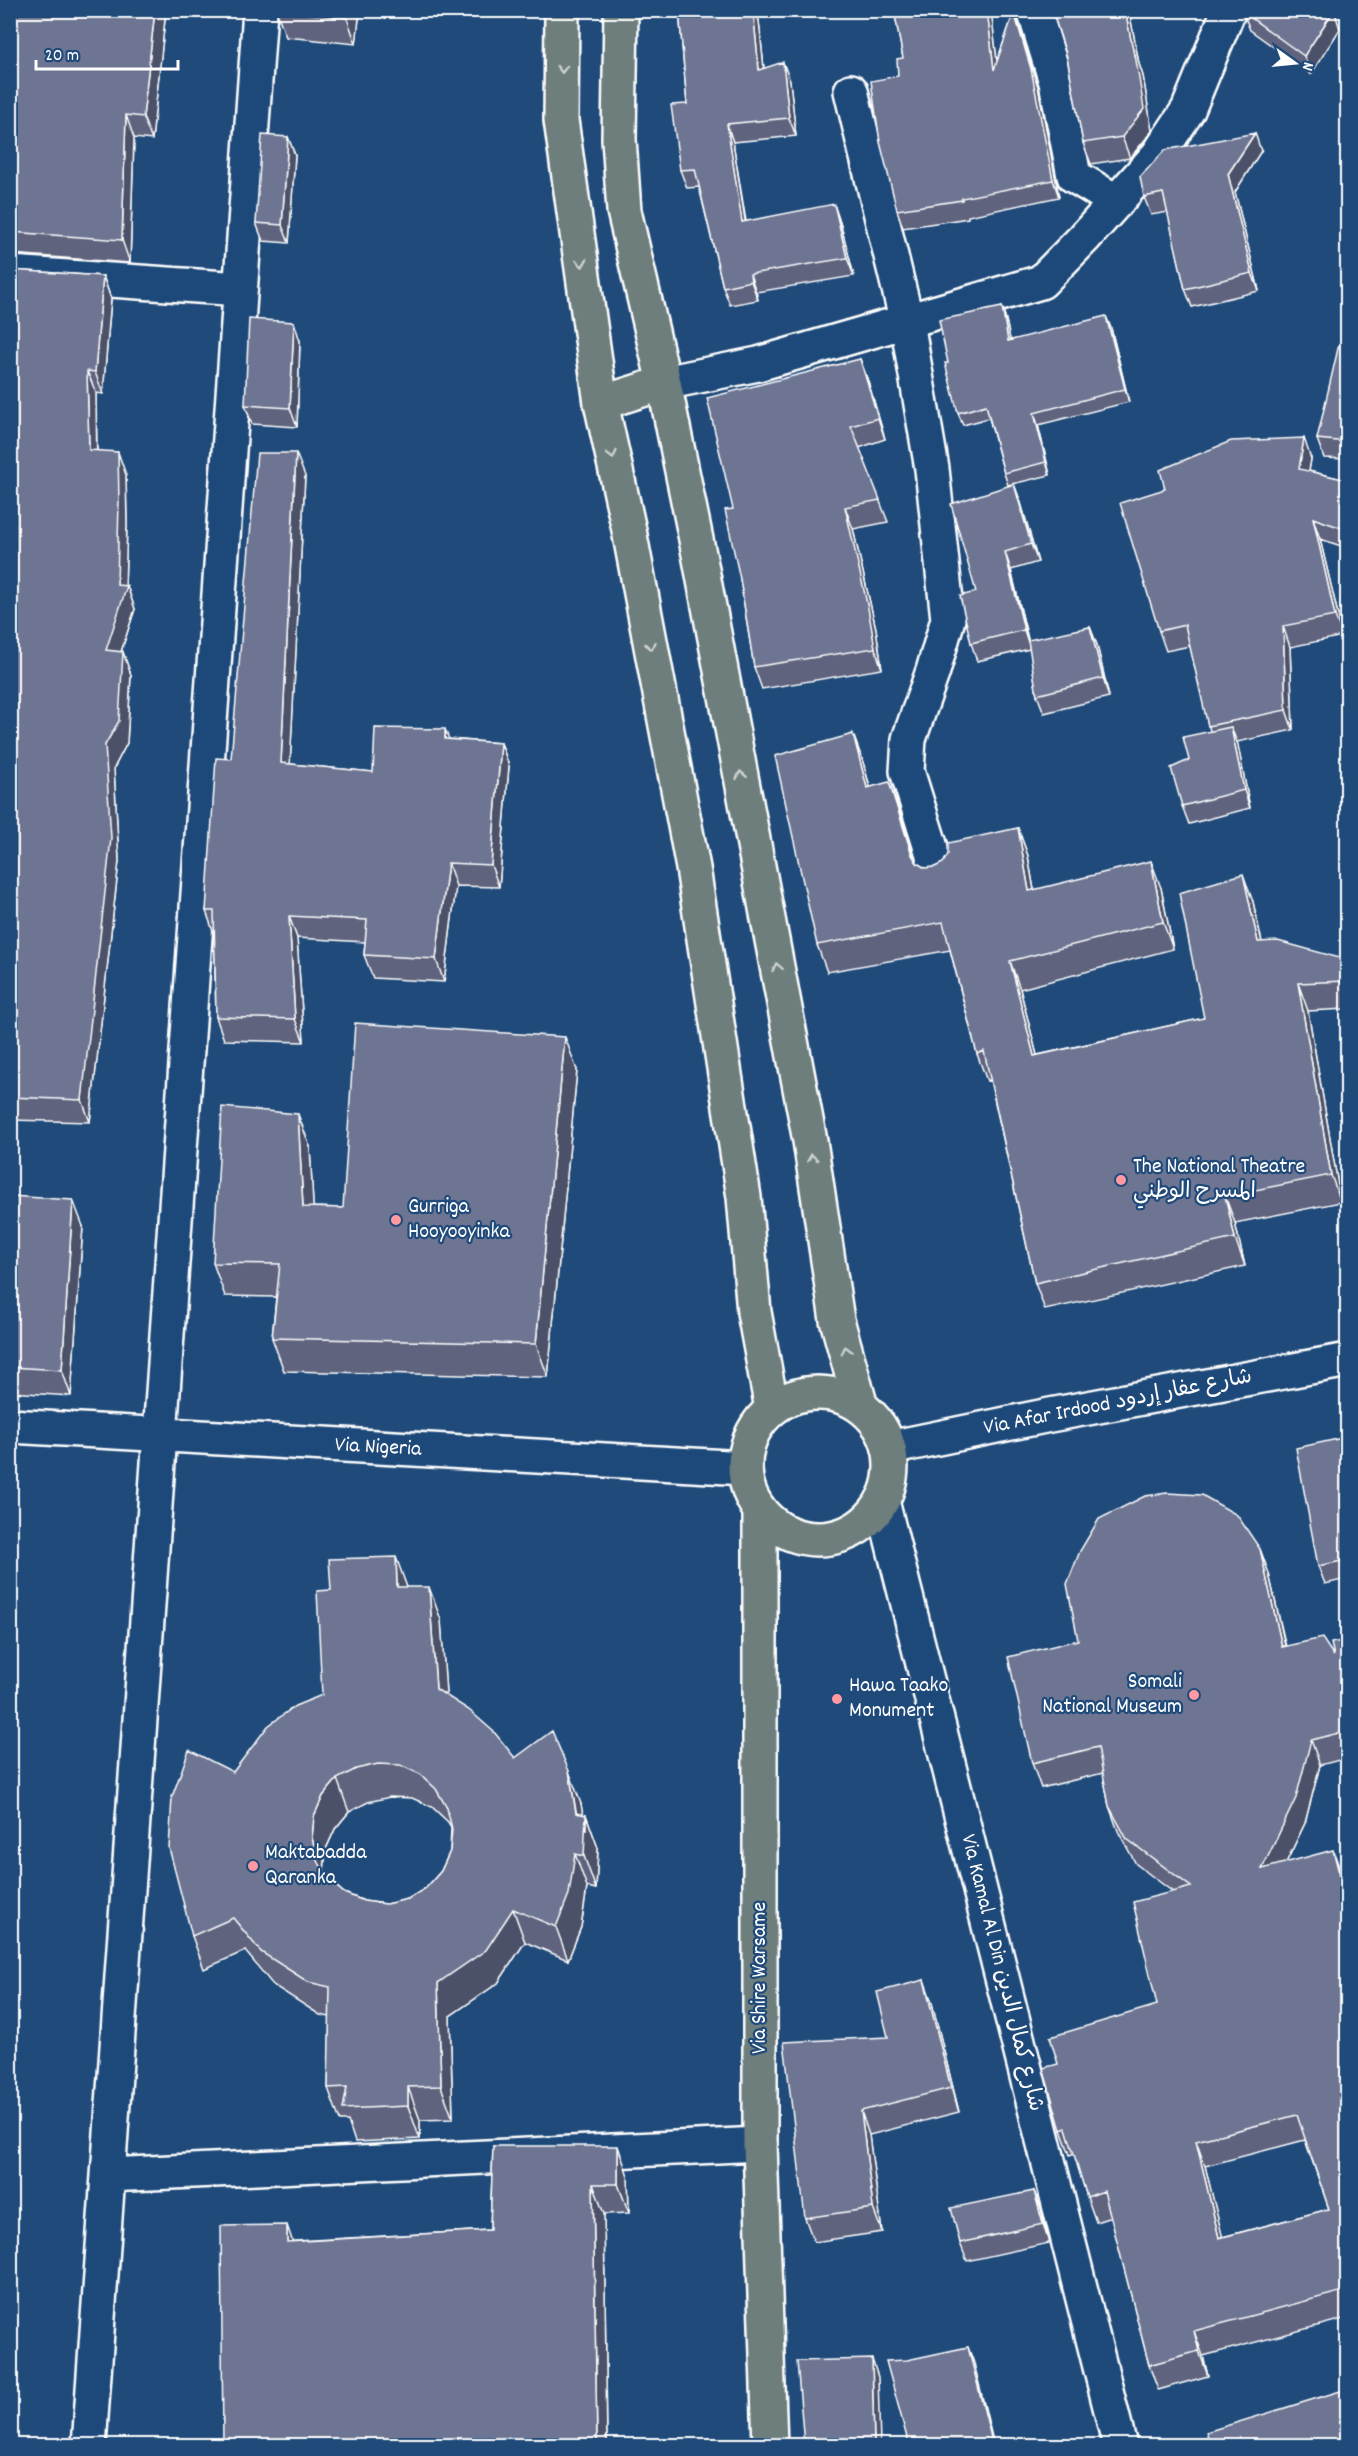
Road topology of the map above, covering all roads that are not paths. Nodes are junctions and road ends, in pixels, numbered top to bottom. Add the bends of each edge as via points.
1 (260, 10) edge
2 (562, 10) edge
3 (621, 10) edge
4 (1034, 10) edge
5 (1229, 10) edge
6 (851, 92) dead end
7 (1117, 202) junction
8 (10, 273) edge
9 (240, 289) junction
10 (907, 322) junction
11 (664, 382) junction
12 (601, 403) junction
13 (940, 877) edge
14 (1347, 1360) edge
15 (861, 1407) junction
16 (772, 1409) junction
17 (10, 1426) edge
18 (160, 1436) junction
19 (889, 1448) junction
20 (745, 1468) junction
21 (882, 1502) junction
22 (760, 1511) junction
23 (760, 2144) junction
24 (108, 2175) junction
25 (89, 2445) edge
26 (770, 2445) edge
27 (1120, 2445) edge

1 - 9 street
2 -> 12 highway via 561,120
3 - 11 highway via 624,211
4 - 7 street via 1056,82 1074,177
5 - 7 street via 1188,110 1158,155
6 - 10 street
7 - 10 street via 1041,282
8 - 9 street
9 - 18 street
10 - 11 street via 758,364
10 - 13 street via 932,469 948,619 909,739 907,771
11 - 12 highway
15 -> 11 highway via 837,1320 808,1129
12 -> 16 highway via 693,868 744,1197 754,1312
14 - 19 street, Via Afar Irdood شارع عفار إردود
15 - 16 highway via 840,1395 816,1392 792,1396
15 - 19 highway via 879,1425
16 - 20 highway via 757,1425 748,1446
17 - 18 street, Via Nigeria
18 - 20 street, Via Nigeria
18 - 24 street
19 - 21 highway via 892,1466
20 - 22 highway via 749,1491
21 - 22 highway via 861,1525 847,1534 823,1540 800,1537 778,1527
21 - 27 street, Via Kamal Al Din شارع كمال الدين
22 - 23 highway, Via Shire Warsame
23 - 24 street
23 - 26 highway, Via Shire Warsame
24 - 25 street

